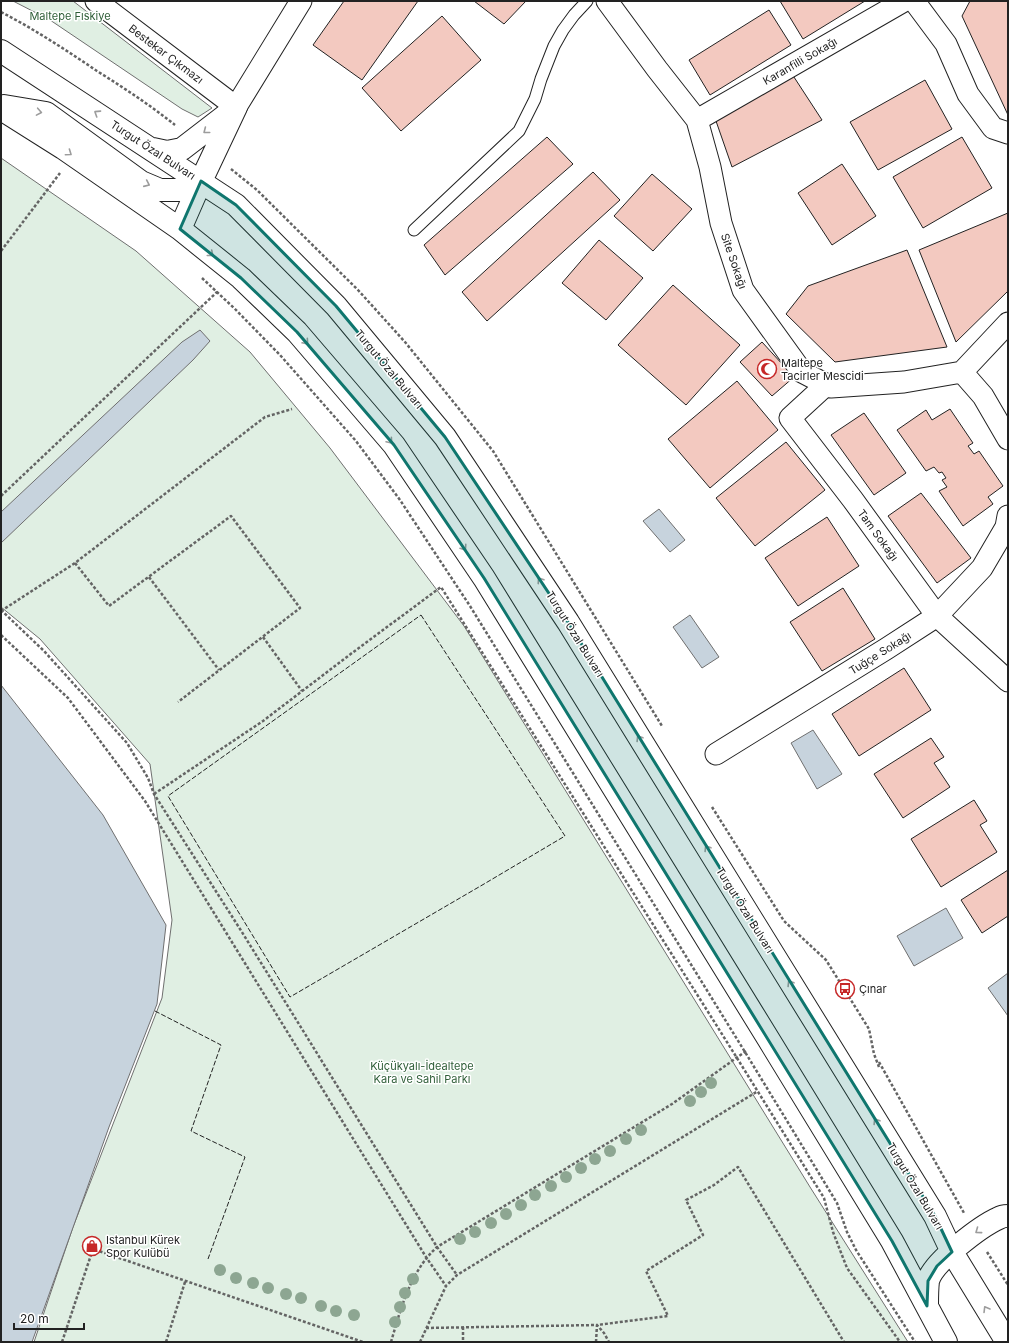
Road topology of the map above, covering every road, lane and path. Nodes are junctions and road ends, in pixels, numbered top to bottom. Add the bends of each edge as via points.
1 (96, 1) edge
2 (301, 1) edge
3 (587, 1) edge
4 (607, 1) edge
5 (904, 1) edge
6 (914, 1) edge
7 (1, 12) edge
8 (1, 51) edge
9 (1, 106) edge
10 (236, 107) junction
11 (1, 109) edge
12 (697, 120) junction
13 (171, 121) dead end
14 (1008, 133) edge
15 (153, 150) junction
16 (227, 166) dead end
17 (63, 169) dead end
18 (201, 181) junction
19 (257, 190) dead end
20 (180, 229) junction
21 (414, 230) dead end
22 (1, 251) edge
23 (199, 276) dead end
24 (217, 292) junction
25 (1008, 323) edge
26 (962, 372) junction
27 (827, 384) junction
28 (292, 409) dead end
29 (1008, 439) edge
30 (1, 496) edge
31 (1008, 516) edge
32 (75, 563) junction
33 (149, 577) junction
34 (1, 611) edge
35 (937, 616) junction
36 (1, 635) edge
37 (263, 637) junction
38 (219, 670) junction
39 (1008, 681) edge
40 (302, 691) junction
41 (178, 702) dead end
42 (716, 754) dead end
43 (154, 794) junction
44 (708, 802) dead end
45 (769, 1040) junction
46 (745, 1052) junction
47 (874, 1054) junction
48 (737, 1058) junction
49 (879, 1067) dead end
50 (758, 1091) junction
51 (958, 1202) dead end
52 (1008, 1216) edge
53 (437, 1247) junction
54 (985, 1249) dead end
55 (952, 1252) junction
56 (426, 1257) junction
57 (456, 1275) junction
58 (185, 1282) junction
59 (1008, 1285) edge
60 (446, 1286) junction
61 (927, 1306) junction
62 (596, 1325) junction
63 (463, 1327) junction
64 (426, 1328) junction
65 (62, 1342) edge
66 (166, 1342) edge
67 (363, 1342) edge
68 (391, 1342) edge
69 (420, 1342) edge
70 (463, 1342) edge
71 (596, 1342) edge
72 (609, 1342) edge
73 (844, 1342) edge
74 (900, 1342) edge
75 (915, 1342) edge
76 (946, 1342) edge
77 (1007, 1342) edge

1 - 10 street, Bestekar Çıkmazı
2 - 10 street
3 - 21 lane via 574,15 554,46 535,99 518,132
4 - 12 street, Site Sokağı
5 - 12 street, Karanfilli Sokağı
6 - 14 street via 946,44 968,94 994,128
7 - 13 path via 74,55
15 -> 8 highway, Turgut Özal Bulvarı
9 -> 18 highway via 46,114 141,182 160,190 184,190
10 -> 15 highway via 182,149 167,152
10 - 18 highway
11 -> 20 highway via 63,148
12 - 27 street, Site Sokağı via 721,223 743,290 802,372
15 - 18 highway, Turgut Özal Bulvarı
16 - 19 path
17 - 22 path
18 - 20 highway
55 -> 18 highway, Turgut Özal Bulvarı via 935,1216 568,622 445,437 336,306 236,205
20 -> 45 highway via 241,278 297,332 394,445 484,578
23 - 24 path
24 - 30 path
24 - 46 path via 280,355 352,435 400,500 470,606
25 - 26 street
26 - 27 street, Site Sokağı via 904,382 832,387
26 - 29 street via 983,396
27 - 35 street, Tam Sokağı via 790,418
28 - 32 path via 266,417
31 - 35 street, Tuğçe Sokağı via 1006,527 982,568
32 - 33 path via 109,606
32 - 34 path
33 - 37 path via 231,516 300,608
33 - 38 path
34 - 43 path via 44,651 127,743 148,778
35 - 39 street, Tam Sokağı
35 - 42 street, Tuğçe Sokağı
36 - 56 path via 68,698 145,801
37 - 38 path
37 - 40 path
38 - 41 path
40 - 43 path via 263,721
40 - 48 path via 441,587
43 - 53 path
44 - 47 path via 784,921 826,960 869,1029
45 - 46 path
45 - 61 highway via 892,1241
46 - 48 path
46 - 75 path via 837,1203 856,1250
47 - 49 path
47 - 51 path
48 - 50 path
48 - 53 path via 672,1104
50 - 57 path
50 - 74 path via 824,1198 833,1232 847,1268
52 -> 55 highway via 1000,1217 977,1231
53 - 56 path
53 - 57 path
54 - 59 path
55 - 61 highway via 937,1266 928,1281
77 -> 55 highway, Turgut Özal Bulvarı
56 - 60 path
56 - 68 path via 414,1277
57 - 60 path
58 - 65 path via 93,1249
58 - 66 path
58 - 67 path
60 - 64 path
61 - 76 highway
62 - 63 path
62 - 71 path
62 - 72 path
62 - 73 path via 668,1316 646,1271 703,1235 686,1200 714,1185 738,1167
63 - 64 path
63 - 70 path
64 - 69 path

